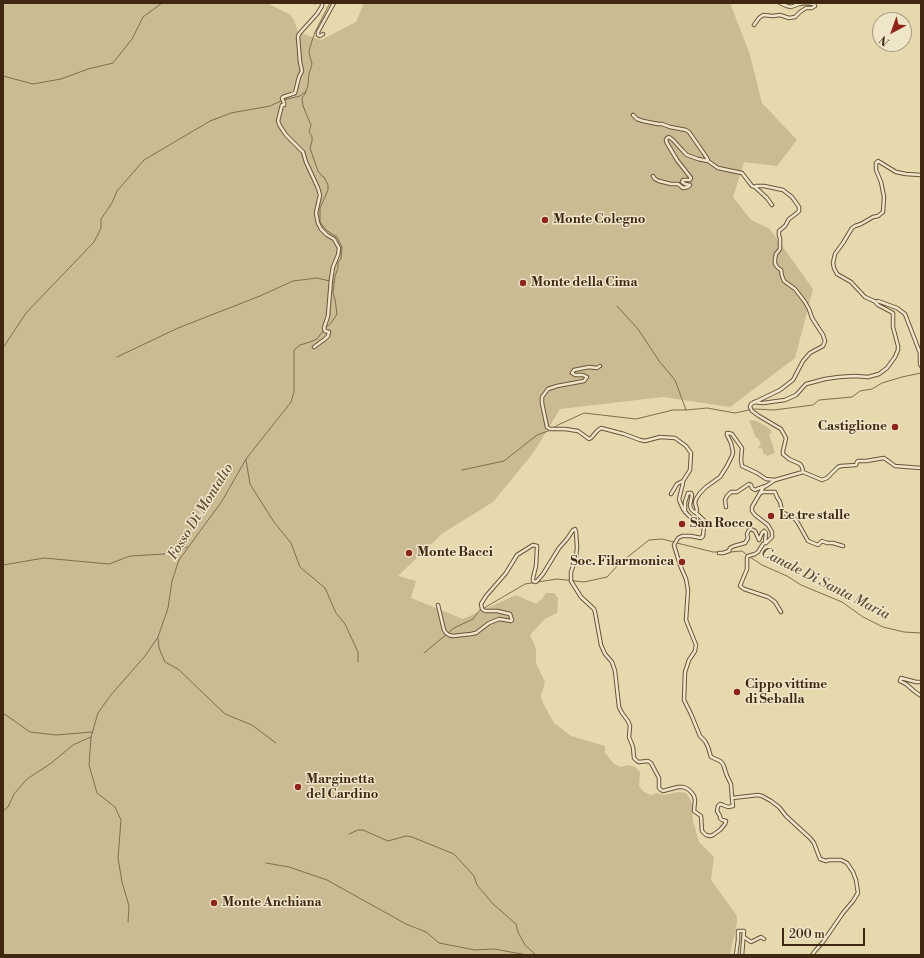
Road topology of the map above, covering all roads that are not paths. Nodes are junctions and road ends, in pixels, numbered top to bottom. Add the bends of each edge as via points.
1 (322, 3) edge
2 (334, 3) edge
3 (780, 3) edge
4 (754, 25) dead end
5 (322, 34) dead end
6 (633, 115) dead end
7 (708, 161) junction
8 (653, 176) dead end
9 (921, 176) edge
10 (755, 187) junction
11 (772, 205) dead end
12 (876, 302) junction
13 (314, 347) dead end
14 (600, 366) dead end
15 (921, 366) edge
16 (754, 402) junction
17 (921, 468) edge
18 (803, 472) junction
19 (775, 480) junction
20 (683, 481) junction
21 (764, 487) junction
22 (671, 494) dead end
23 (760, 494) junction
24 (726, 507) dead end
25 (685, 512) junction
26 (695, 512) junction
27 (710, 526) dead end
28 (765, 543) junction
29 (843, 546) dead end
30 (719, 553) dead end
31 (438, 605) dead end
32 (781, 612) dead end
33 (921, 682) edge
34 (921, 696) edge
35 (732, 798) junction
36 (743, 937) junction
37 (764, 939) dead end
38 (736, 955) edge
39 (742, 955) edge
40 (812, 955) edge

1 - 13 street via 317,14 299,34 302,71 295,93 282,98 284,105 278,121 286,135 303,152 320,194 316,213 318,223 339,248 331,279 325,329 329,332 328,336
2 - 5 street via 318,32 318,35
3 - 4 street via 791,7 806,3 815,6 806,8 795,17 763,15
6 - 7 street via 643,121 686,130
7 - 8 street via 687,155 669,137 667,143 691,178 682,182 690,185 683,188 678,184 659,181
7 - 10 street via 718,168 742,174
9 - 12 street via 896,172 878,161 876,170 884,197 883,212 852,228 835,254 833,263 837,274 851,282 864,297
10 - 11 street
10 - 16 street via 784,190 799,207 797,213 779,231 780,249 776,254 775,264 781,270 784,281 795,289 805,302 825,341 823,346 810,353 803,361 793,380 780,390
12 - 15 street via 897,308 905,314 920,353
12 - 16 street via 893,315 898,350 887,368 868,377 839,377 806,384 796,395 784,400
14 - 20 street via 574,370 572,373 575,375 587,377 584,380 548,388 542,397 547,427 578,431 589,438 602,428 645,441 675,438 691,453 690,470
16 - 18 street via 750,407 752,411 782,429 786,438 783,454 800,464
17 - 18 street via 895,466 884,458 858,461 856,465 838,467 822,480
18 - 19 street
19 - 21 street
19 - 26 street via 766,479 742,466 742,448 728,432 732,456 720,477 706,487 696,499
20 - 22 street via 677,484
20 - 25 street via 679,499
21 - 23 street
21 - 24 street via 755,490 749,484 737,492 731,492 725,499
23 - 28 street via 752,511 771,529 772,537
23 - 29 street via 775,492 784,513 795,519 808,540 818,545 822,541
25 - 26 street via 689,492 692,494 691,509
25 - 35 street via 702,523 704,530 701,538 682,536 674,545 686,579 686,620 696,645 685,672 684,700 711,758 723,764 731,784
26 - 27 street
28 - 30 street via 766,533 764,531 758,540 751,529 745,543
28 - 32 street via 758,552 748,556 747,569 740,586 776,602
31 - 35 street via 444,630 449,635 476,633 489,623 500,619 511,621 510,614 482,609 481,604 486,596 506,573 517,555 534,545 537,546 536,566 532,578 536,582 558,548 575,529 577,547 571,581 581,597 594,609 605,654 615,671 619,707 630,726 629,737 634,758 639,762 651,762 659,778 661,790 678,786 692,793 695,800 694,811 701,816 702,831 706,835 713,835 725,824 726,821 722,820 716,811 720,804 728,808 733,806
33 - 34 street via 901,678 900,681
35 - 40 street via 758,795 771,801 810,838 820,859 841,860 854,872 858,893
36 - 37 street via 751,942 761,937
36 - 38 street via 744,931 738,931
36 - 39 street

